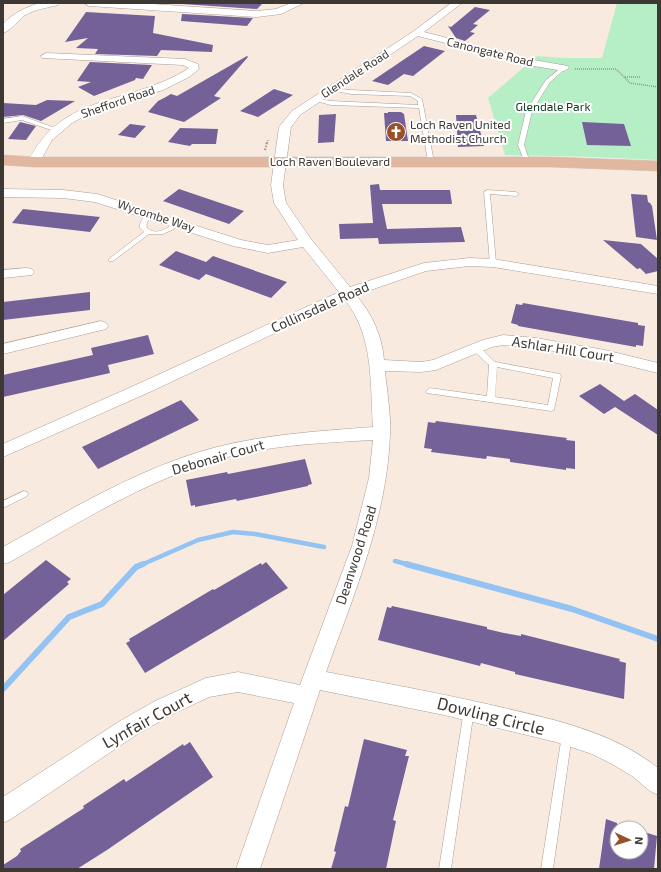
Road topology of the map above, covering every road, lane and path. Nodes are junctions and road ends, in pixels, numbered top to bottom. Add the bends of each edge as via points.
1 (55, 3) edge
2 (89, 3) edge
3 (298, 3) edge
4 (457, 3) edge
5 (3, 30) edge
6 (417, 33) junction
7 (46, 56) dead end
8 (156, 60) junction
9 (564, 68) junction
10 (624, 77) junction
11 (640, 77) dead end
12 (173, 80) junction
13 (658, 87) edge
14 (332, 89) junction
15 (315, 100) junction
16 (421, 107) junction
17 (3, 121) edge
18 (56, 130) junction
19 (3, 160) edge
20 (34, 162) junction
21 (431, 162) junction
22 (527, 162) junction
23 (550, 162) junction
24 (658, 166) edge
25 (279, 168) junction
26 (3, 175) edge
27 (538, 175) junction
28 (658, 178) edge
29 (3, 193) edge
30 (516, 194) dead end
31 (150, 215) junction
32 (177, 223) junction
33 (148, 232) junction
34 (306, 242) junction
35 (111, 260) dead end
36 (494, 263) junction
37 (27, 272) dead end
38 (3, 274) edge
39 (658, 290) edge
40 (348, 293) junction
41 (101, 326) dead end
42 (476, 348) junction
43 (3, 349) edge
44 (493, 364) junction
45 (376, 365) junction
46 (658, 368) edge
47 (430, 392) dead end
48 (491, 400) junction
49 (382, 433) junction
50 (3, 451) edge
51 (24, 494) dead end
52 (3, 505) edge
53 (3, 556) edge
54 (310, 687) junction
55 (469, 710) junction
56 (567, 734) junction
57 (658, 783) edge
58 (3, 811) edge
59 (248, 869) edge
60 (445, 869) edge
61 (547, 869) edge

1 - 5 street via 31,8 19,14
2 - 3 street via 196,8 257,14 282,11
4 - 6 street, Glendale Road
6 - 9 street, Canongate Road via 534,63
6 - 14 street, Glendale Road
7 - 8 street, Shefford Road
8 - 12 street, Shefford Road via 170,68
8 - 12 street, Shefford Road via 185,62 194,66 192,71
9 - 10 path via 619,70
9 - 22 lane via 548,81 529,111 521,146
10 - 11 path
10 - 13 path via 633,84
12 - 18 street, Shefford Road via 159,88 86,111
14 - 15 street, Glendale Road
14 - 16 lane via 411,95 420,100
15 - 16 lane
15 - 25 street, Glendale Road via 287,122
16 - 21 lane
17 - 18 lane via 22,118
18 - 20 street, Shefford Road via 41,146
19 - 20 main road, Loch Raven Boulevard
20 - 25 main road, Loch Raven Boulevard
21 - 22 main road, Loch Raven Boulevard
21 - 25 main road, Loch Raven Boulevard
22 - 23 main road, Loch Raven Boulevard
23 - 24 main road, Loch Raven Boulevard
23 - 27 main road
25 - 26 main road, Loch Raven Boulevard
25 - 27 main road, Loch Raven Boulevard
25 - 34 street, Deanwood Road via 280,203
27 - 28 main road, Loch Raven Boulevard
29 - 31 street, Wycombe Way via 87,196
30 - 36 lane via 487,192
31 - 32 street, Wycombe Way
31 - 33 lane via 143,223 145,231
32 - 33 lane via 159,233
32 - 34 street, Wycombe Way via 261,248 278,248
33 - 35 lane
34 - 40 street, Deanwood Road
36 - 39 street, Collinsdale Road
36 - 40 street, Collinsdale Road via 469,262 424,267
37 - 38 street
40 - 45 street, Deanwood Road via 370,329 375,346
40 - 50 street, Collinsdale Road
41 - 43 street
42 - 44 lane
42 - 45 street, Ashlar Hill Court via 436,365
42 - 46 street, Ashlar Hill Court via 503,340 522,341 605,355
44 - 48 lane
44 - 48 lane via 557,376 551,408
45 - 49 street, Deanwood Road
47 - 48 lane
49 - 53 street, Debonair Court via 288,439 194,460 150,477
49 - 54 street, Deanwood Road via 378,478 362,546
51 - 52 lane
54 - 55 street, Dowling Circle via 432,701
54 - 58 street, Lynfair Court via 238,682 206,688 128,728
54 - 59 street, Deanwood Road
55 - 56 street, Dowling Circle
55 - 60 lane
56 - 57 street, Dowling Circle via 629,760
56 - 61 lane

